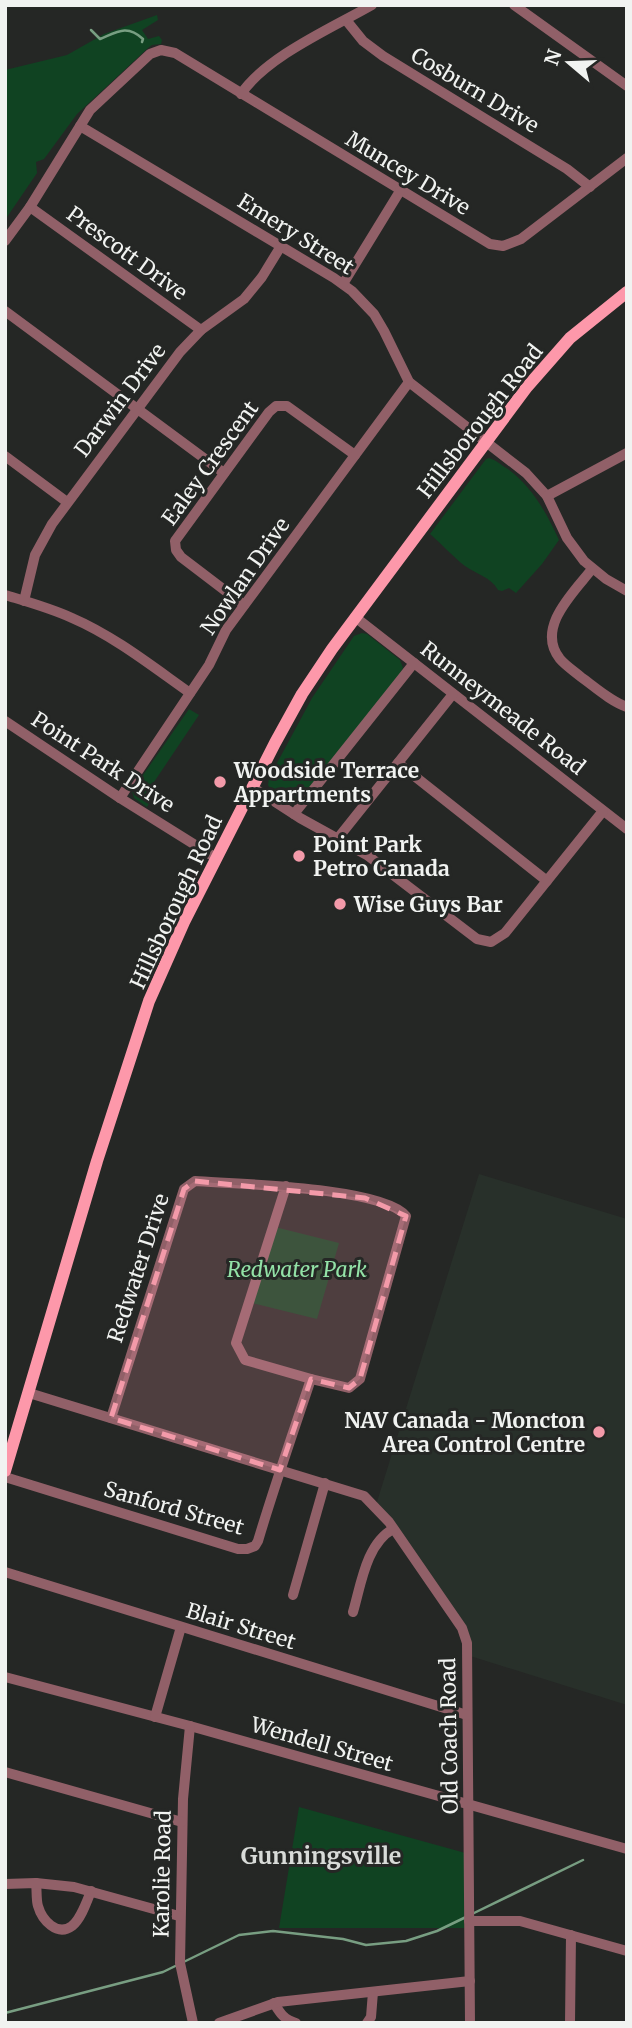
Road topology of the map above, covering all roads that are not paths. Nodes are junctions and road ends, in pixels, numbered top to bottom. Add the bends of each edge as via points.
1 (372, 5) edge
2 (514, 5) edge
3 (346, 20) junction
4 (627, 86) edge
5 (241, 94) junction
6 (80, 126) junction
7 (627, 158) edge
8 (590, 187) junction
9 (400, 191) junction
10 (30, 206) junction
11 (5, 241) edge
12 (281, 246) junction
13 (343, 284) junction
14 (627, 292) edge
15 (5, 310) edge
16 (201, 330) junction
17 (410, 382) junction
18 (137, 409) junction
19 (485, 443) junction
20 (627, 453) edge
21 (355, 455) junction
22 (5, 456) edge
23 (224, 473) junction
24 (547, 496) junction
25 (67, 502) junction
26 (592, 569) junction
27 (627, 591) edge
28 (5, 595) edge
29 (24, 601) junction
30 (244, 605) junction
31 (355, 617) junction
32 (414, 663) junction
33 (190, 693) junction
34 (453, 694) junction
35 (627, 706) edge
36 (5, 721) edge
37 (398, 763) junction
38 (252, 787) junction
39 (120, 798) junction
40 (603, 811) junction
41 (295, 814) junction
42 (627, 829) edge
43 (338, 838) junction
44 (216, 858) junction
45 (547, 881) junction
46 (286, 1186) junction
47 (311, 1379) junction
48 (30, 1393) junction
49 (111, 1418) junction
50 (280, 1470) junction
51 (5, 1471) edge
52 (5, 1477) edge
53 (325, 1483) junction
54 (393, 1530) junction
55 (5, 1572) edge
56 (293, 1595) dead end
57 (354, 1612) dead end
58 (181, 1627) junction
59 (5, 1677) edge
60 (467, 1715) junction
61 (155, 1717) junction
62 (190, 1726) junction
63 (5, 1772) edge
64 (468, 1804) junction
65 (182, 1822) junction
66 (627, 1849) edge
67 (36, 1883) junction
68 (5, 1884) edge
69 (91, 1891) junction
70 (179, 1916) junction
71 (469, 1921) junction
72 (571, 1935) junction
73 (627, 1951) edge
74 (470, 1981) junction
75 (373, 1992) junction
76 (274, 2003) junction
77 (256, 2010) junction
78 (193, 2023) edge
79 (219, 2023) edge
80 (252, 2023) edge
81 (296, 2023) edge
82 (367, 2023) edge
83 (470, 2023) edge
84 (570, 2023) edge

1 - 3 street
2 - 4 street
3 - 5 street via 273,62 251,79
3 - 8 street, Cosburn Drive via 383,57
5 - 6 street, Muncey Drive via 164,49 150,54 95,105
5 - 9 street, Muncey Drive
6 - 10 street
6 - 12 street, Emery Street
7 - 8 street, Muncey Drive
8 - 9 street, Muncey Drive via 521,239 497,246
9 - 13 street
10 - 11 street
10 - 16 street, Prescott Drive
12 - 13 street, Emery Street
12 - 16 street, Darwin Drive via 249,293
13 - 17 street, Emery Street via 369,307
14 - 19 main road, Hillsborough Road via 558,350
15 - 18 street
16 - 18 street, Darwin Drive
17 - 19 street, Emery Street
17 - 21 street, Nowlan Drive
18 - 23 street
18 - 25 street, Darwin Drive
19 - 24 street, Emery Street via 526,473
19 - 31 main road, Hillsborough Road
20 - 24 street
21 - 23 street, Ealey Crescent via 280,405 272,408
21 - 30 street, Nowlan Drive
22 - 25 street
23 - 30 street, Ealey Crescent via 180,532 175,546 181,557
24 - 26 street, Emery Street via 572,545
25 - 29 street, Darwin Drive via 35,555
26 - 27 street, Emery Street
26 - 35 street via 556,618 553,646 567,666
28 - 29 street
29 - 33 street via 95,629
30 - 33 street, Nowlan Drive
31 - 32 street, Runneymeade Road
31 - 38 main road, Hillsborough Road via 302,694
32 - 34 street, Runneymeade Road
32 - 41 street
33 - 39 street, Nowlan Drive
34 - 37 street
34 - 40 street, Runneymeade Road
36 - 39 street, Point Park Drive
37 - 43 street
37 - 45 street
38 - 41 street
38 - 44 main road, Hillsborough Road
39 - 44 street, Point Park Drive
40 - 42 street, Runneymeade Road
40 - 45 street
41 - 43 street
43 - 45 street via 482,941 491,942 505,933
44 - 48 main road, Hillsborough Road via 149,1002
46 - 47 street, Redwater Drive via 236,1343 245,1360
46 - 47 street, Redwater Drive via 365,1198 400,1209 406,1216 360,1378 349,1388
46 - 49 street, Redwater Drive via 195,1181 184,1189
47 - 50 street
48 - 49 street, Old Coach Road
48 - 51 main road, Hillsborough Road
49 - 50 street, Old Coach Road
50 - 52 street, Sanford Street via 258,1541 247,1549
50 - 53 street, Old Coach Road
53 - 54 street, Old Coach Road via 364,1496
53 - 56 street
54 - 57 street via 368,1559
54 - 60 street, Old Coach Road via 462,1628 467,1643
55 - 58 street, Blair Street
58 - 60 street, Blair Street
58 - 61 street
59 - 61 street, Wendell Street
60 - 64 street, Old Coach Road
61 - 62 street, Wendell Street
62 - 64 street, Wendell Street
62 - 65 street, Karolie Road
63 - 65 street
64 - 66 street, Wendell Street
64 - 71 street, Old Coach Road
65 - 70 street, Karolie Road
67 - 68 street
67 - 69 street
67 - 69 street via 38,1906 48,1925 59,1930 72,1926
69 - 70 street
70 - 78 street, Karolie Road via 180,1963
71 - 72 street via 520,1921
71 - 74 street, Old Coach Road
72 - 73 street
72 - 84 street
74 - 75 street
74 - 83 street, Old Coach Road
75 - 76 street
75 - 82 street
76 - 77 street
76 - 81 street
77 - 79 street
77 - 80 street

